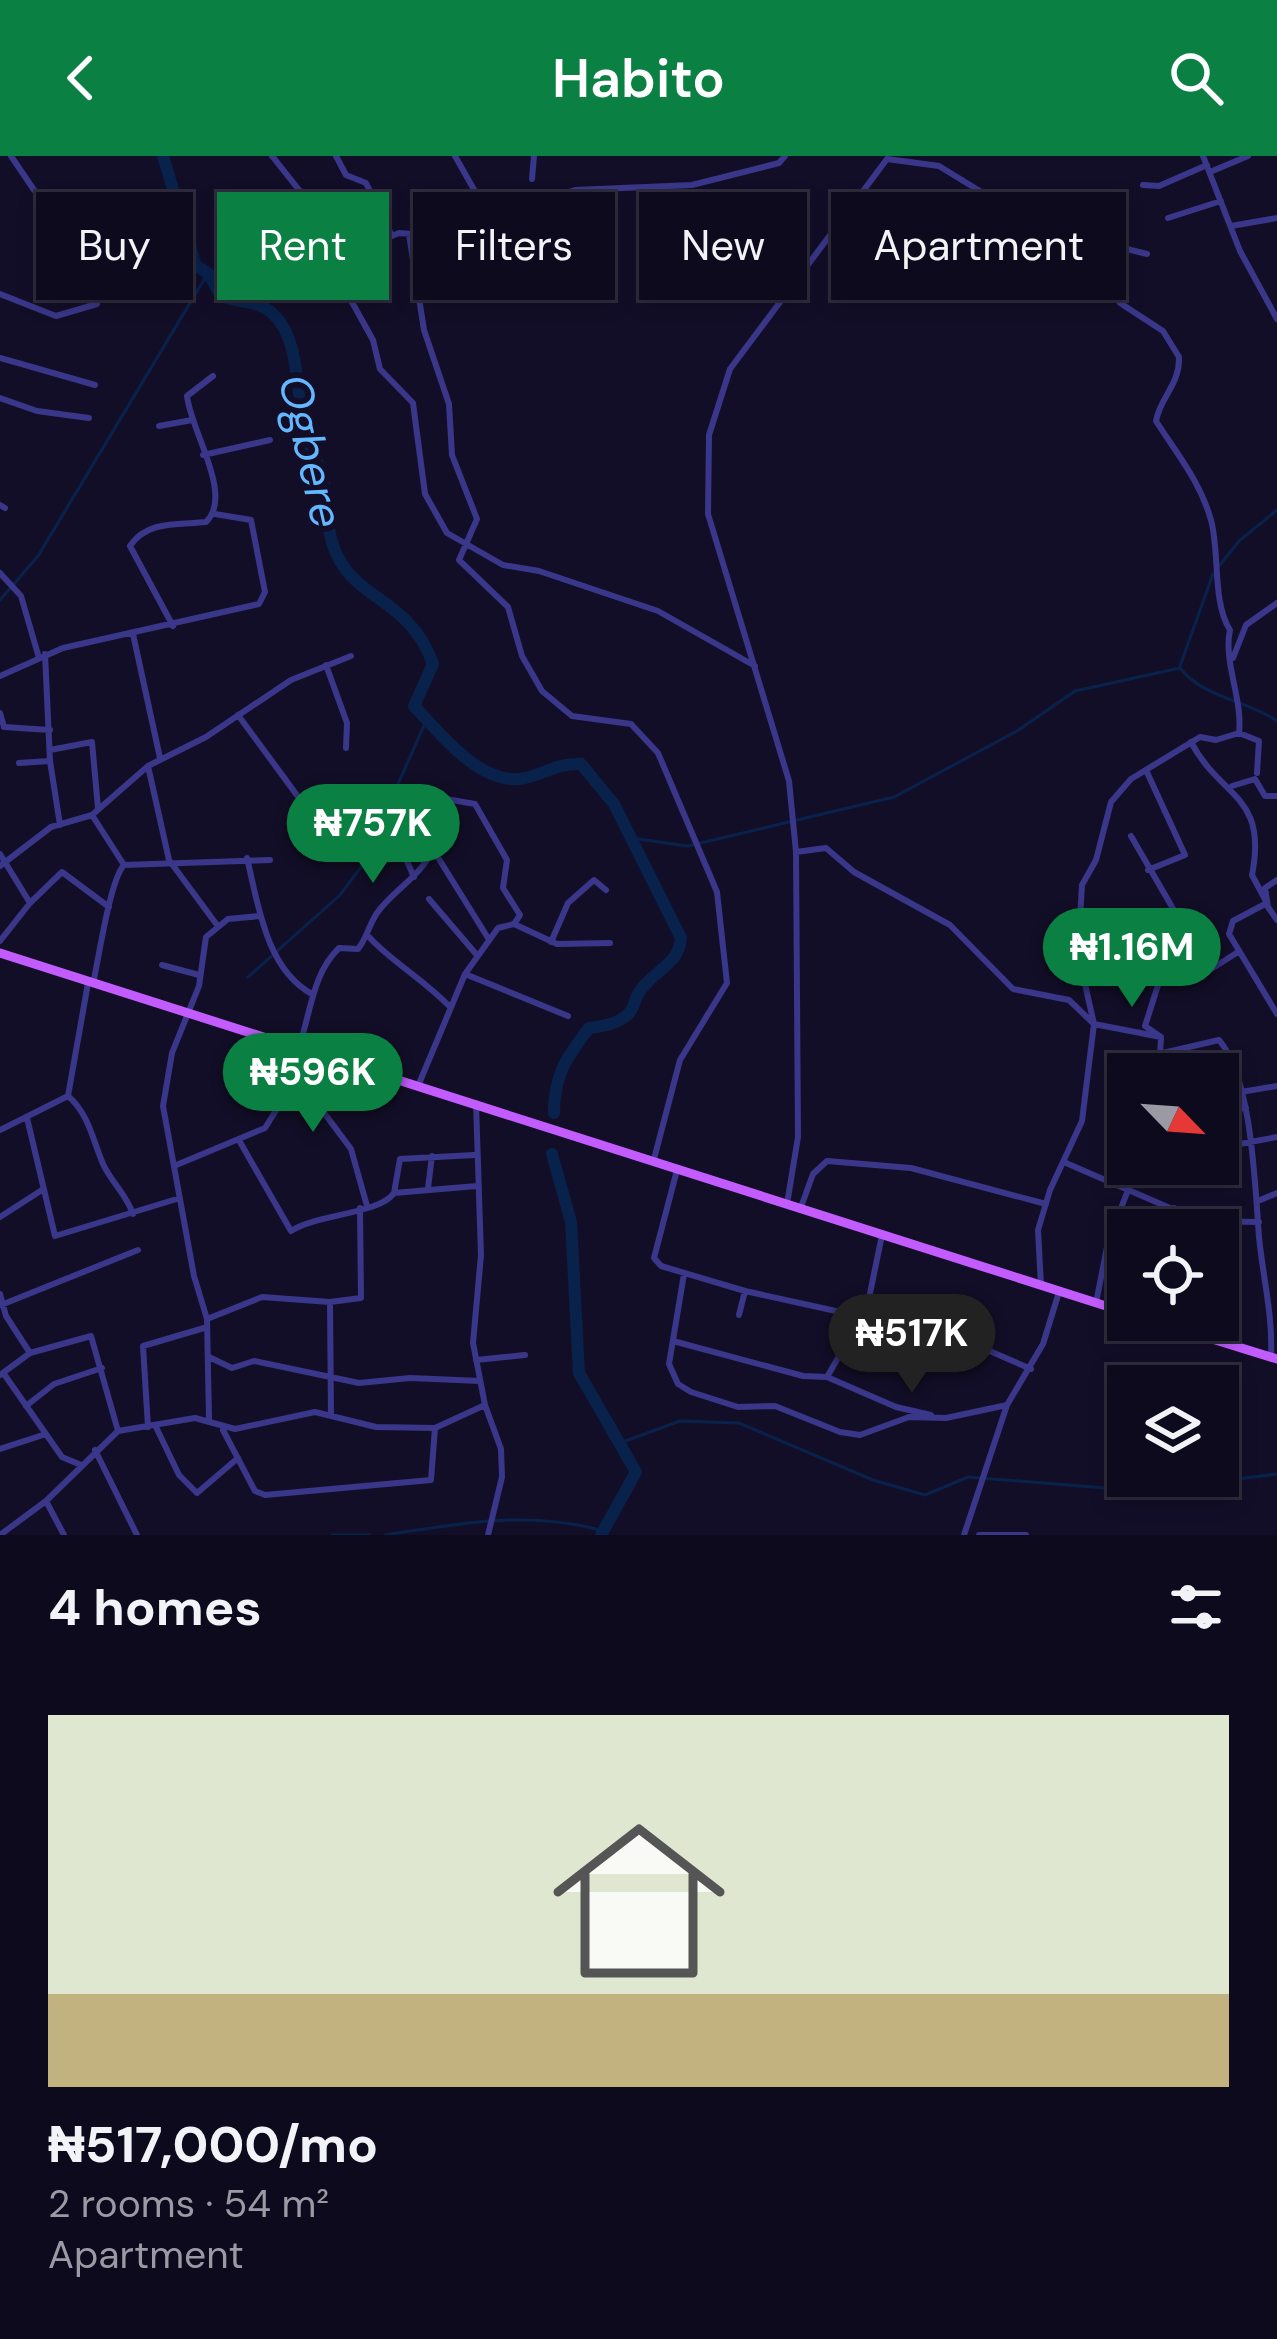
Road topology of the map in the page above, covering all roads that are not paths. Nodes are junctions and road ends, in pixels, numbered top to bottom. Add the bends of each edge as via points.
1 (11, 156) edge
2 (272, 156) edge
3 (336, 156) edge
4 (455, 156) edge
5 (535, 156) edge
6 (784, 156) edge
7 (1203, 156) edge
8 (1248, 156) edge
9 (1209, 169) junction
10 (532, 179) dead end
11 (1144, 185) dead end
12 (34, 190) dead end
13 (301, 192) edge
14 (475, 192) edge
15 (569, 192) edge
16 (859, 192) edge
17 (982, 192) edge
18 (1221, 201) junction
19 (1168, 218) dead end
20 (1277, 218) edge
21 (1231, 226) junction
22 (831, 228) edge
23 (410, 234) junction
24 (413, 234) edge
25 (392, 236) junction
26 (389, 238) edge
27 (1126, 250) edge
28 (1147, 254) dead end
29 (1277, 290) edge
30 (0, 294) edge
31 (1265, 294) junction
32 (349, 300) edge
33 (1118, 300) edge
34 (97, 304) dead end
35 (1277, 319) edge
36 (0, 358) edge
37 (213, 376) dead end
38 (95, 385) dead end
39 (0, 398) edge
40 (89, 418) dead end
41 (192, 420) junction
42 (160, 426) dead end
43 (270, 440) dead end
44 (203, 455) junction
45 (214, 514) junction
46 (468, 546) junction
47 (0, 572) edge
48 (1277, 603) edge
49 (172, 626) junction
50 (133, 634) junction
51 (42, 656) junction
52 (351, 656) dead end
53 (1232, 662) junction
54 (326, 665) junction
55 (754, 666) junction
56 (0, 676) edge
57 (0, 713) edge
58 (238, 715) junction
59 (2, 729) edge
60 (50, 730) junction
61 (1239, 733) junction
62 (1192, 742) junction
63 (346, 748) dead end
64 (50, 750) junction
65 (160, 759) junction
66 (50, 760) junction
67 (19, 763) dead end
68 (148, 766) junction
69 (1146, 770) junction
70 (1257, 773) dead end
71 (1232, 786) junction
72 (1277, 796) edge
73 (95, 813) junction
74 (60, 826) junction
75 (321, 828) junction
76 (1131, 836) dead end
77 (304, 848) dead end
78 (432, 851) junction
79 (796, 852) junction
80 (0, 854) edge
81 (248, 858) junction
82 (270, 860) dead end
83 (124, 865) junction
84 (1, 866) edge
85 (173, 866) junction
86 (1148, 870) junction
87 (414, 877) junction
88 (1277, 880) edge
89 (606, 890) dead end
90 (429, 899) dead end
91 (30, 903) junction
92 (1267, 903) junction
93 (109, 907) junction
94 (260, 916) junction
95 (1277, 920) edge
96 (514, 924) junction
97 (218, 926) junction
98 (369, 937) junction
99 (488, 938) junction
100 (0, 941) edge
101 (551, 942) junction
102 (610, 943) dead end
103 (1238, 952) junction
104 (0, 953) edge
105 (476, 954) junction
106 (1165, 960) junction
107 (162, 965) dead end
108 (465, 974) junction
109 (199, 975) junction
110 (90, 983) junction
111 (312, 994) junction
112 (448, 1006) junction
113 (190, 1014) junction
114 (1277, 1014) edge
115 (568, 1016) dead end
116 (1094, 1024) junction
117 (1161, 1037) junction
118 (298, 1049) junction
119 (312, 1053) junction
120 (1163, 1053) joint
121 (1224, 1053) edge
122 (341, 1063) junction
123 (418, 1086) junction
124 (1277, 1086) edge
125 (1239, 1087) edge
126 (1241, 1092) junction
127 (68, 1096) junction
128 (476, 1103) junction
129 (1246, 1108) junction
130 (1239, 1109) edge
131 (27, 1118) junction
132 (0, 1130) edge
133 (1277, 1137) edge
134 (240, 1142) junction
135 (1253, 1145) junction
136 (1239, 1146) edge
137 (476, 1155) junction
138 (432, 1156) junction
139 (653, 1159) junction
140 (1066, 1163) junction
141 (174, 1166) junction
142 (678, 1166) junction
143 (1132, 1185) edge
144 (477, 1186) junction
145 (42, 1190) junction
146 (428, 1190) junction
147 (1130, 1192) junction
148 (394, 1193) junction
149 (1277, 1193) edge
150 (180, 1198) junction
151 (1257, 1202) junction
152 (787, 1204) junction
153 (1046, 1204) junction
154 (1172, 1205) junction
155 (363, 1207) junction
156 (801, 1208) junction
157 (1174, 1209) edge
158 (1179, 1209) edge
159 (133, 1214) junction
160 (0, 1217) edge
161 (1239, 1221) edge
162 (1259, 1222) junction
163 (882, 1235) junction
164 (138, 1250) dead end
165 (1263, 1266) junction
166 (1277, 1266) edge
167 (684, 1274) junction
168 (1040, 1286) junction
169 (745, 1291) junction
170 (1059, 1292) junction
171 (0, 1294) edge
172 (331, 1302) junction
173 (1096, 1303) junction
174 (1107, 1306) edge
175 (1, 1307) edge
176 (739, 1315) dead end
177 (863, 1317) junction
178 (205, 1323) junction
179 (1219, 1341) edge
180 (673, 1342) junction
181 (31, 1353) junction
182 (207, 1355) junction
183 (525, 1355) dead end
184 (1274, 1358) edge
185 (476, 1360) junction
186 (103, 1367) junction
187 (1031, 1369) junction
188 (2, 1374) edge
189 (827, 1377) junction
190 (332, 1381) junction
191 (480, 1381) junction
192 (485, 1405) junction
193 (26, 1406) junction
194 (1007, 1406) junction
195 (331, 1416) junction
196 (946, 1418) junction
197 (209, 1419) junction
198 (152, 1428) junction
199 (435, 1428) junction
200 (223, 1430) junction
201 (118, 1431) junction
202 (46, 1434) junction
203 (0, 1450) edge
204 (95, 1450) junction
205 (238, 1458) junction
206 (81, 1466) junction
207 (46, 1501) junction
208 (0, 1535) edge
209 (64, 1535) edge
210 (137, 1535) edge
211 (488, 1535) edge
212 (965, 1535) edge
213 (979, 1535) edge
214 (1026, 1535) edge

1 - 12 street
2 - 13 street
3 - 25 street via 346,175 366,183
4 - 14 street
5 - 10 street
6 - 15 street via 692,185
7 - 9 street
8 - 9 street
9 - 11 street
9 - 18 street
16 - 17 street via 887,159 915,158
18 - 19 street
18 - 21 street
20 - 21 street
21 - 31 street
22 - 55 street via 730,369 709,435 708,514
23 - 24 street
23 - 25 street
23 - 46 street via 455,467 478,519
25 - 26 street
27 - 28 street
29 - 31 street
30 - 34 street via 56,316
31 - 35 street
32 - 46 street via 380,369 413,403 430,506 447,533
33 - 53 street via 1162,331 1179,357 1156,421 1197,481 1211,520
36 - 38 street
37 - 41 street via 188,392
39 - 40 street
41 - 42 street
41 - 44 street
43 - 44 street
44 - 45 street via 218,495
45 - 49 street via 206,523 163,525 132,540
45 - 49 street via 250,520 264,600
46 - 55 street via 503,565 658,611
46 - 139 street via 459,560 508,607 542,691 572,716 631,724 658,753 717,892 727,983 680,1060
47 - 51 street via 21,596
48 - 53 street via 1246,625
49 - 50 street
50 - 51 street
50 - 65 street
51 - 56 street
51 - 60 street
52 - 54 street
53 - 61 street
54 - 58 street
54 - 63 street via 347,723
55 - 79 street via 789,781
57 - 59 street
58 - 65 street
58 - 75 street
59 - 60 street
60 - 64 street
61 - 62 street
61 - 70 street via 1259,741
62 - 69 street
62 - 71 street via 1206,768
64 - 66 street
64 - 73 street via 92,742
65 - 68 street
66 - 67 street
66 - 74 street
68 - 73 street
68 - 85 street
69 - 86 street via 1184,855
69 - 116 street via 1111,802 1082,885 1078,953
71 - 72 street via 1255,779 1265,796
71 - 92 street via 1253,823 1252,875
73 - 74 street
73 - 83 street
74 - 84 street
75 - 77 street
75 - 87 street via 371,799
76 - 86 street
78 - 87 street
78 - 96 street via 430,828 443,801 475,804 507,860 503,888 520,915
78 - 99 street
79 - 116 street via 834,852 854,872 950,925 1013,989 1070,1000
79 - 152 street via 798,1137
80 - 84 street
81 - 82 street
81 - 85 street
81 - 94 street
83 - 85 street
83 - 93 street
84 - 91 street
85 - 97 street
86 - 106 street via 1179,920
87 - 98 street via 378,911
88 - 92 street via 1265,888
89 - 101 street via 594,880 574,896
90 - 105 street
91 - 93 street via 62,872
91 - 100 street
92 - 95 street
92 - 103 street via 1233,921 1229,941
93 - 110 street
94 - 97 street
94 - 111 street via 292,981
96 - 99 street
96 - 101 street
97 - 109 street via 206,937
98 - 111 street via 358,950 333,953
98 - 112 street
99 - 105 street
101 - 102 street
103 - 106 street via 1208,971
103 - 114 street
104 - 110 main road
105 - 108 street
106 - 117 street via 1145,1026
107 - 109 street
108 - 112 street
108 - 115 street
109 - 113 street
110 - 113 main road
110 - 127 street
111 - 118 street
112 - 123 street
113 - 118 main road
113 - 141 street via 165,1080
116 - 117 street
116 - 140 street via 1082,1120
117 - 120 street
118 - 119 main road
119 - 122 main road
119 - 134 street via 266,1127
120 - 121 street via 1219,1040
122 - 123 main road
122 - 155 street via 322,1110 351,1149
123 - 128 main road
124 - 126 street
125 - 126 street
126 - 129 street
127 - 131 street
127 - 159 street
128 - 137 street
128 - 139 main road
129 - 130 street
129 - 135 street
131 - 132 street
131 - 145 street
133 - 135 street
134 - 141 street
134 - 155 street via 287,1229
135 - 136 street
135 - 151 street
137 - 138 street
137 - 144 street
138 - 146 street
138 - 148 street via 395,1164
139 - 142 main road
140 - 147 street
140 - 153 street
141 - 150 street
142 - 152 main road
142 - 167 street via 654,1258
143 - 147 street
144 - 146 street
144 - 185 street
145 - 159 street via 58,1238
145 - 160 street
146 - 148 street
147 - 154 street
147 - 173 street via 1108,1243
148 - 155 street
149 - 151 street
150 - 159 street
150 - 178 street
151 - 162 street
152 - 156 main road
153 - 156 street via 911,1168 827,1162 813,1174
153 - 168 street via 1038,1230
154 - 157 street
154 - 158 street
155 - 172 street via 361,1298
156 - 163 main road
161 - 162 street
162 - 165 street
163 - 168 main road
163 - 177 street
164 - 175 street
165 - 166 street
165 - 184 street
167 - 169 street
167 - 180 street
168 - 170 main road
169 - 176 street
169 - 177 street
170 - 173 main road
170 - 187 street
171 - 175 street
172 - 178 street via 262,1297
172 - 190 street
173 - 174 main road
175 - 181 street
177 - 187 street
177 - 189 street
178 - 182 street
178 - 198 street via 143,1346
179 - 184 main road
180 - 189 street
180 - 196 street via 669,1364 678,1384 708,1399 775,1406 860,1435 909,1417
181 - 186 street via 91,1336
181 - 188 street
182 - 190 street via 232,1368 254,1361
182 - 197 street
183 - 185 street
185 - 191 street
186 - 193 street via 55,1384
186 - 201 street
187 - 194 street
188 - 193 street
189 - 196 street
190 - 191 street
190 - 195 street
191 - 192 street
192 - 199 street
192 - 211 street via 502,1477
193 - 202 street
194 - 196 street
194 - 212 street
195 - 199 street
195 - 200 street via 307,1413
197 - 198 street
197 - 200 street
198 - 201 street
198 - 205 street via 197,1493
199 - 205 street via 430,1480 387,1487 260,1494
200 - 205 street
201 - 204 street
202 - 203 street
202 - 206 street
204 - 206 street
204 - 210 street
206 - 207 street
207 - 208 street
207 - 209 street
213 - 214 street

